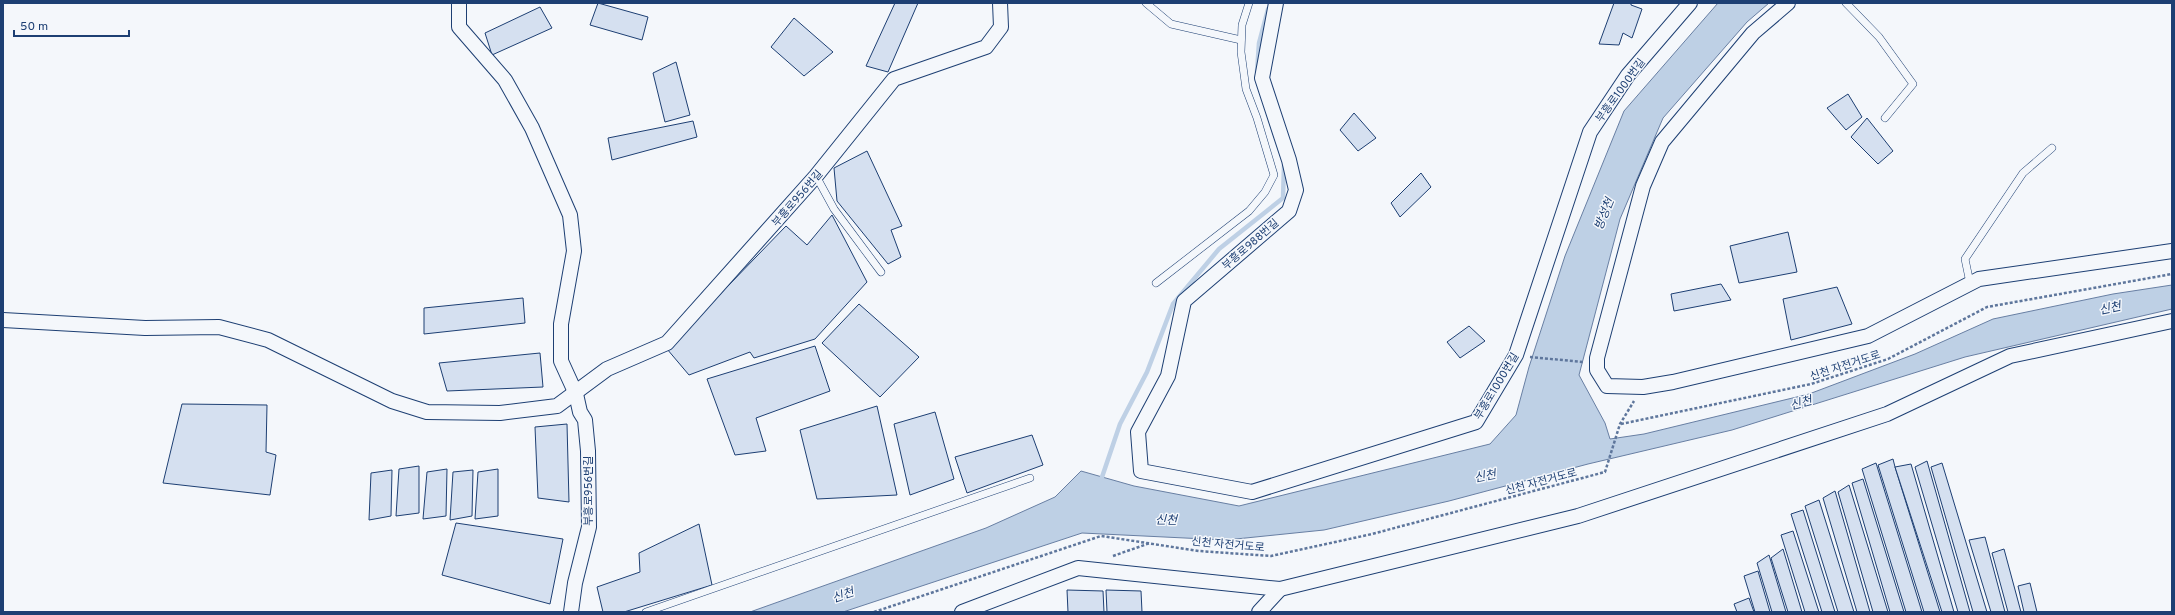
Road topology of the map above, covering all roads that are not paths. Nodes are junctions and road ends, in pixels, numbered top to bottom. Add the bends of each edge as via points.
1 (459, 3) edge
2 (1000, 3) edge
3 (1146, 3) edge
4 (1249, 3) edge
5 (1276, 3) edge
6 (1690, 3) edge
7 (1788, 3) edge
8 (1846, 3) edge
9 (1241, 40) junction
10 (1885, 118) dead end
11 (2052, 148) dead end
12 (816, 176) junction
13 (2172, 251) edge
14 (881, 272) dead end
15 (1156, 283) dead end
16 (1970, 283) junction
17 (3, 320) edge
18 (2172, 321) edge
19 (576, 394) junction
20 (1141, 471) joint
21 (1030, 478) dead end
22 (1280, 589) junction
23 (571, 612) edge
24 (646, 612) edge
25 (962, 612) edge
26 (1259, 612) edge

1 - 19 street, 부흥로956번길 via 458,27 505,80 532,128 570,215 574,251 561,324 561,361
2 - 12 street, 부흥로956번길 via 1001,27 986,47 894,79
3 - 9 lane via 1171,24
4 - 9 lane via 1242,25
5 - 20 street, 부흥로988번길 via 1262,78 1289,160 1296,190 1289,210 1184,301 1168,376 1138,432
6 - 20 street, 부흥로1000번길 via 1628,75 1590,132 1516,355 1476,422 1252,492
7 - 16 street via 1752,33 1662,142 1643,186 1596,358 1597,370 1607,386 1643,387 1868,336
8 - 10 lane via 1879,37 1913,84
9 - 15 lane via 1246,89 1258,118 1274,175 1265,192 1249,211
11 - 16 lane via 2023,173 1965,259
12 - 14 lane via 834,209
12 - 19 street, 부흥로956번길 via 667,342 607,369
13 - 16 street via 1979,279
17 - 19 street via 145,328 219,328 268,340 392,401 427,412 500,412 557,406
18 - 22 street via 2010,356 1887,414 1578,516
19 - 23 street, 부흥로956번길 via 580,412 585,420 589,526 575,583
21 - 24 lane
22 - 25 street via 1078,568
22 - 26 street

